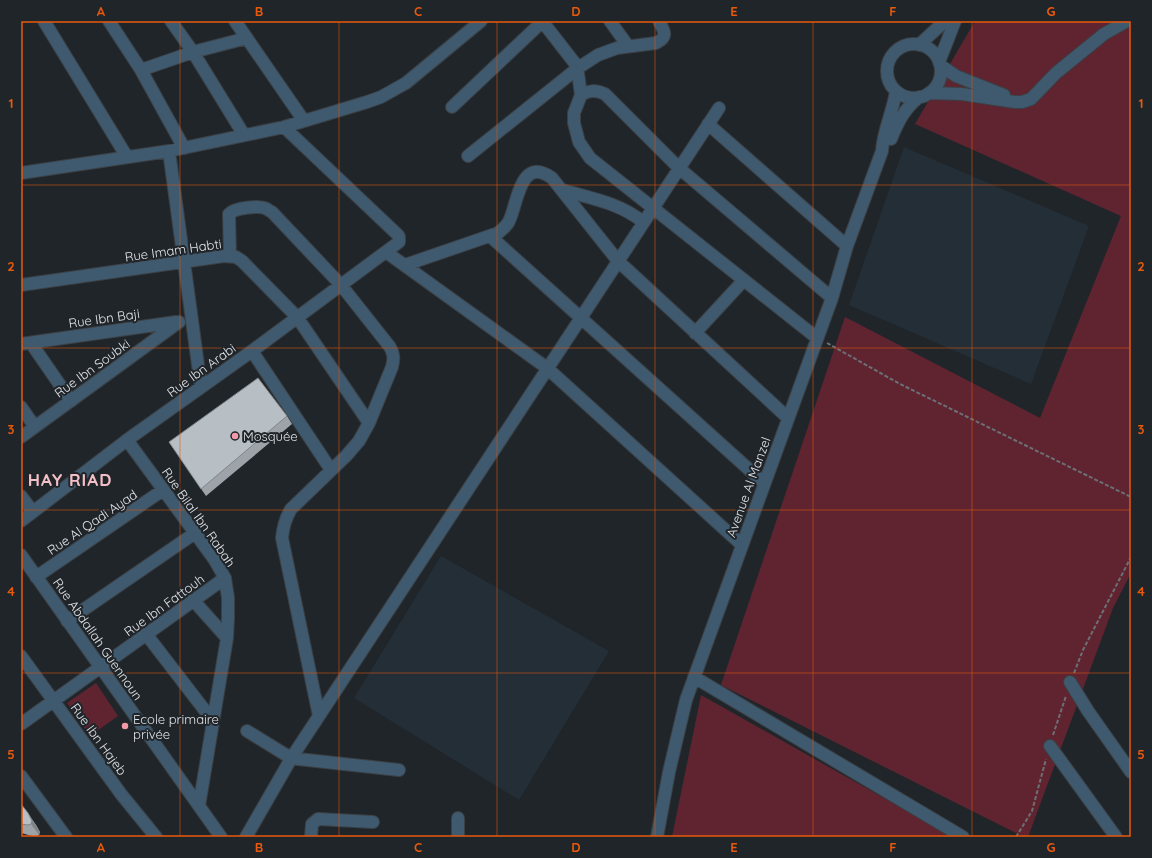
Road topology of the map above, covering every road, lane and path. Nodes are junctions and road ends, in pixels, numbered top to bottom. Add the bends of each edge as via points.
1 (44, 21) edge
2 (109, 21) edge
3 (171, 21) edge
4 (235, 21) edge
5 (481, 21) edge
6 (542, 21) edge
7 (610, 21) edge
8 (659, 21) edge
9 (944, 21) edge
10 (955, 21) edge
11 (1127, 21) edge
12 (247, 38) junction
13 (919, 45) junction
14 (628, 46) junction
15 (193, 52) junction
16 (939, 63) junction
17 (578, 68) junction
18 (140, 70) junction
19 (896, 92) junction
20 (581, 95) junction
21 (924, 95) junction
22 (1022, 102) junction
23 (452, 108) dead end
24 (719, 108) dead end
25 (304, 121) junction
26 (708, 124) junction
27 (284, 127) junction
28 (244, 135) junction
29 (184, 148) junction
30 (169, 151) junction
31 (882, 151) junction
32 (468, 156) dead end
33 (127, 157) junction
34 (679, 168) junction
35 (21, 173) edge
36 (562, 190) junction
37 (653, 207) junction
38 (643, 222) junction
39 (490, 236) junction
40 (847, 246) junction
41 (386, 252) junction
42 (230, 256) junction
43 (618, 261) junction
44 (184, 262) junction
45 (405, 265) junction
46 (744, 280) junction
47 (21, 285) edge
48 (341, 285) junction
49 (832, 298) junction
50 (297, 317) junction
51 (580, 317) junction
52 (192, 320) junction
53 (179, 322) junction
54 (695, 333) junction
55 (817, 338) junction
56 (26, 343) edge
57 (252, 351) junction
58 (547, 368) junction
59 (201, 387) junction
60 (70, 401) junction
61 (21, 406) edge
62 (788, 418) junction
63 (369, 423) junction
64 (35, 427) junction
65 (21, 437) edge
66 (127, 440) junction
67 (331, 470) junction
68 (764, 483) junction
69 (163, 490) junction
70 (21, 496) edge
71 (1131, 497) edge
72 (33, 512) junction
73 (21, 521) edge
74 (194, 533) junction
75 (742, 545) junction
76 (21, 555) edge
77 (36, 577) junction
78 (225, 578) junction
79 (194, 600) junction
80 (67, 620) junction
81 (146, 634) junction
82 (227, 638) junction
83 (21, 656) edge
84 (100, 667) junction
85 (694, 677) junction
86 (1070, 682) dead end
87 (54, 701) junction
88 (319, 716) junction
89 (213, 720) junction
90 (21, 724) edge
91 (247, 731) dead end
92 (1050, 746) dead end
93 (292, 757) junction
94 (399, 770) dead end
95 (1131, 772) edge
96 (21, 776) edge
97 (199, 806) junction
98 (458, 818) dead end
99 (373, 822) dead end
100 (66, 837) edge
101 (156, 837) edge
102 (221, 837) edge
103 (246, 837) edge
104 (311, 837) edge
105 (458, 837) edge
106 (657, 837) edge
107 (964, 837) edge
108 (1116, 837) edge

1 - 33 street
2 - 18 street
3 - 15 street
4 - 12 street
5 - 25 street via 394,91
6 - 17 street
6 - 23 street
7 - 14 street
8 - 14 street via 665,32 661,41 656,44
9 - 13 street
10 - 16 street
11 - 22 street via 1104,34 1056,73 1031,99
12 - 15 street
12 - 25 street
13 - 16 street via 931,51
13 - 19 street via 910,44 902,47 890,59 888,76
14 - 17 street via 607,50
15 - 18 street
15 - 28 street
16 - 21 street via 939,81 935,88
16 - 22 street via 952,74
17 - 20 street
17 - 32 street
18 - 29 street
19 - 21 street via 913,98
19 - 31 street, Avenue Al Manzel
20 - 34 street via 597,90 605,94
20 - 37 street via 574,113 574,123 577,138 584,150 590,158
21 - 22 street via 952,93
21 - 31 street, Avenue Al Manzel via 912,102 902,114 890,141
24 - 26 street
25 - 27 street
26 - 34 street
26 - 40 street
27 - 28 street
27 - 41 street, Rue Ibn Arabi via 400,237 399,242
28 - 29 street
29 - 30 street
30 - 33 street
30 - 44 street
31 - 40 street, Avenue Al Manzel
33 - 35 street
34 - 37 street
34 - 49 street
36 - 38 street via 623,208
36 - 39 street via 545,173 536,172 528,175 522,182 510,220 498,233
36 - 43 street
37 - 38 street
37 - 46 street
38 - 43 street
39 - 45 street
39 - 51 street
40 - 49 street, Avenue Al Manzel
41 - 45 street
41 - 48 street, Rue Ibn Arabi
42 - 44 street, Rue Imam Habti
42 - 48 street via 229,214 236,209 261,207 272,212
42 - 50 street, Rue Imam Habti via 242,261
43 - 51 street
43 - 54 street
44 - 47 street, Rue Imam Habti
44 - 52 street
45 - 58 street
46 - 54 street
46 - 55 street
48 - 50 street, Rue Ibn Arabi
48 - 63 street via 393,353 392,367
49 - 55 street, Avenue Al Manzel
50 - 57 street, Rue Ibn Arabi
50 - 63 street, Rue Imam Habti
51 - 58 street
51 - 68 street
52 - 53 street, Rue Ibn Baji
52 - 59 street
53 - 56 street, Rue Ibn Baji
53 - 60 street, Rue Ibn Soubki
54 - 62 street
55 - 62 street, Avenue Al Manzel
55 - 71 path via 900,384
56 - 60 street
57 - 59 street, Rue Ibn Arabi
57 - 67 street
58 - 75 street
58 - 88 street
59 - 66 street, Rue Ibn Arabi
60 - 64 street, Rue Ibn Soubki
61 - 64 street
62 - 68 street, Avenue Al Manzel
63 - 67 street via 355,446
64 - 65 street, Rue Ibn Soubki
66 - 69 street, Rue Bilal Ibn Rabah
66 - 72 street, Rue Ibn Arabi
67 - 88 street via 291,509 286,518 282,538
68 - 75 street, Avenue Al Manzel
69 - 74 street, Rue Bilal Ibn Rabah
69 - 77 street, Rue Al Qadi Ayad
70 - 72 street
72 - 73 street, Rue Ibn Arabi
74 - 78 street, Rue Bilal Ibn Rabah
74 - 80 street
75 - 85 street, Avenue Al Manzel
76 - 77 street, Rue Abdallah Guennoun
77 - 80 street, Rue Abdallah Guennoun
78 - 79 street, Rue Ibn Fattouh
78 - 82 street, Rue Bilal Ibn Rabah via 228,598
79 - 81 street, Rue Ibn Fattouh
79 - 82 street
80 - 84 street, Rue Abdallah Guennoun
81 - 84 street, Rue Ibn Fattouh
81 - 89 street
82 - 89 street, Rue Bilal Ibn Rabah
83 - 87 street, Rue Ibn Hajeb
84 - 87 street, Rue Ibn Fattouh
84 - 97 street, Rue Abdallah Guennoun
85 - 106 street, Avenue Al Manzel via 668,772
85 - 107 street
86 - 95 street
87 - 90 street, Rue Ibn Fattouh
87 - 101 street, Rue Ibn Hajeb via 121,794
88 - 93 street
89 - 97 street, Rue Bilal Ibn Rabah
91 - 93 street
92 - 108 street
93 - 94 street
93 - 103 street
96 - 100 street
97 - 102 street, Rue Abdallah Guennoun
98 - 105 street
99 - 104 street via 321,818 314,822

